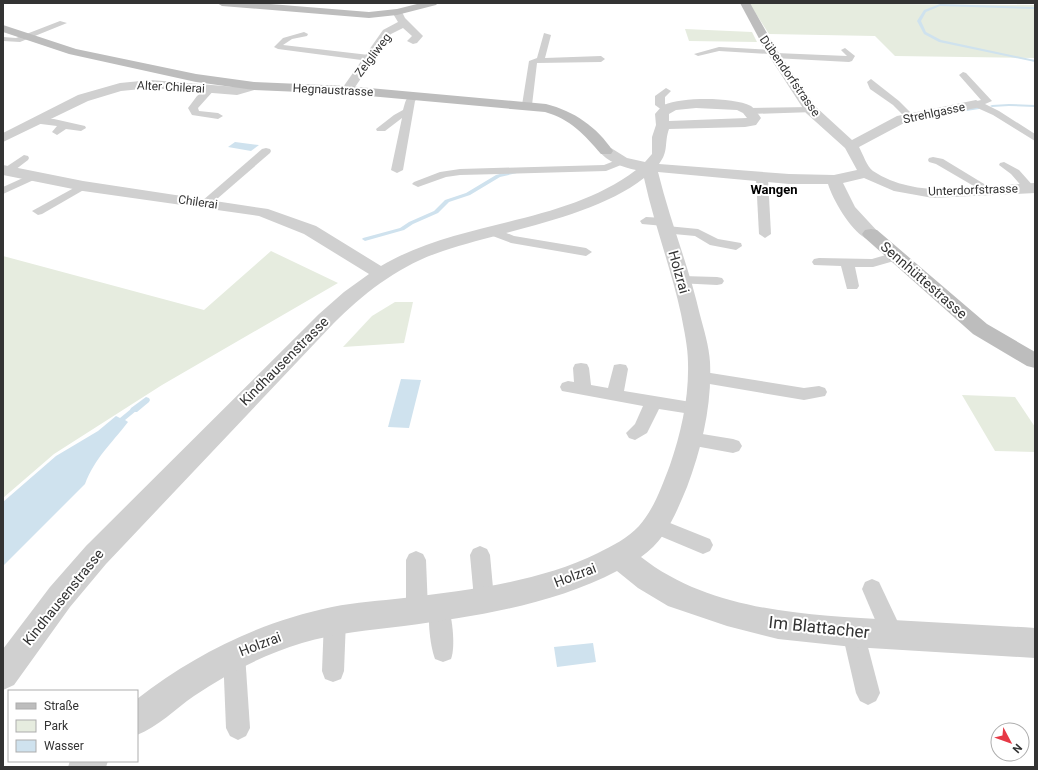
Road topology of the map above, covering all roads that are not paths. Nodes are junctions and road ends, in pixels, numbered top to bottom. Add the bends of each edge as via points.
1 (222, 3) edge
2 (433, 3) edge
3 (745, 3) edge
4 (397, 12) junction
5 (403, 24) junction
6 (62, 25) dead end
7 (3, 28) edge
8 (304, 34) dead end
9 (547, 35) dead end
10 (29, 38) junction
11 (3, 39) edge
12 (413, 41) dead end
13 (845, 50) dead end
14 (698, 54) dead end
15 (773, 54) junction
16 (369, 58) junction
17 (602, 59) dead end
18 (540, 61) junction
19 (963, 75) dead end
20 (871, 82) dead end
21 (254, 86) junction
22 (210, 89) junction
23 (347, 90) junction
24 (666, 91) dead end
25 (414, 96) junction
26 (976, 104) junction
27 (527, 105) junction
28 (666, 110) junction
29 (811, 110) junction
30 (750, 111) junction
31 (408, 112) junction
32 (218, 116) dead end
33 (910, 117) junction
34 (36, 121) junction
35 (663, 125) junction
36 (81, 128) dead end
37 (381, 128) dead end
38 (3, 138) edge
39 (1035, 138) edge
40 (851, 146) junction
41 (266, 151) dead end
42 (24, 158) dead end
43 (933, 160) dead end
44 (622, 161) junction
45 (1004, 165) dead end
46 (649, 167) junction
47 (5, 170) edge
48 (396, 170) dead end
49 (866, 173) junction
50 (34, 176) junction
51 (762, 178) junction
52 (834, 180) junction
53 (418, 184) dead end
54 (83, 186) junction
55 (1032, 188) edge
56 (988, 190) junction
57 (3, 191) edge
58 (206, 203) junction
59 (38, 210) dead end
60 (659, 225) junction
61 (494, 232) junction
62 (765, 234) dead end
63 (736, 246) dead end
64 (586, 252) dead end
65 (896, 256) junction
66 (819, 262) dead end
67 (848, 262) junction
68 (380, 273) junction
69 (682, 280) junction
70 (717, 281) dead end
71 (852, 286) dead end
72 (1035, 361) edge
73 (581, 368) dead end
74 (620, 369) dead end
75 (698, 377) junction
76 (819, 392) dead end
77 (615, 395) junction
78 (654, 401) junction
79 (697, 409) junction
80 (635, 432) dead end
81 (690, 439) junction
82 (733, 446) dead end
83 (655, 525) junction
84 (703, 545) dead end
85 (480, 555) dead end
86 (620, 556) junction
87 (416, 560) dead end
88 (872, 589) dead end
89 (484, 599) junction
90 (428, 608) junction
91 (334, 620) junction
92 (853, 632) junction
93 (893, 635) junction
94 (1035, 643) edge
95 (442, 651) dead end
96 (234, 654) junction
97 (333, 671) dead end
98 (3, 674) edge
99 (868, 693) dead end
100 (138, 718) edge
101 (238, 728) dead end

1 - 4 street via 284,6 359,15
2 - 4 street
3 - 15 street, Dübendorfstrasse
4 - 5 street, Zelgliweg
5 - 12 street, Zelgliweg via 418,36
5 - 16 street, Zelgliweg via 387,32
6 - 10 lane
7 - 10 street, Hegnaustrasse
8 - 16 lane via 287,39 278,47
9 - 18 lane
10 - 11 lane
10 - 21 street, Hegnaustrasse via 109,61
13 - 15 lane via 851,56 849,59
14 - 15 lane via 719,49
15 - 29 street, Dübendorfstrasse
16 - 23 street, Zelgliweg
17 - 18 lane
18 - 27 lane via 534,61
19 - 26 lane, Strehlgasse via 987,101
20 - 33 lane via 873,87 896,102
21 - 22 street, Alter Chilerai via 237,91
21 - 23 street, Hegnaustrasse
22 - 32 lane via 193,108 195,113
22 - 34 street, Alter Chilerai via 151,84 120,87 83,98
23 - 25 street, Hegnaustrasse
24 - 28 lane via 660,96 660,105
25 - 27 street, Hegnaustrasse
25 - 31 lane
26 - 33 street, Strehlgasse
26 - 39 lane via 996,113
27 - 44 street, Hegnaustrasse via 558,111 573,117 606,151
28 - 30 street via 678,106 729,105
28 - 35 street via 661,117
29 - 30 lane
29 - 40 street, Dübendorfstrasse
30 - 35 street via 754,118 748,123
31 - 37 lane
31 - 48 lane
33 - 40 street, Strehlgasse via 888,125 873,136
34 - 36 lane via 54,122 60,128
34 - 38 street, Alter Chilerai
35 - 46 street via 659,138 659,154
40 - 49 street, Dübendorfstrasse
41 - 58 lane
42 - 47 lane
43 - 56 lane via 940,161
44 - 46 street, Hegnaustrasse
44 - 53 lane via 606,168 460,172 444,174
45 - 55 lane
46 - 51 street, Hegnaustrasse
46 - 60 street, Holzrai
46 - 61 street, Kindhausenstrasse via 626,184 583,205
47 - 50 street, Chilerai
49 - 52 street
49 - 56 street, Unterdorfstrasse via 913,191
50 - 54 street, Chilerai
50 - 57 lane
51 - 52 street, Hegnaustrasse
51 - 62 lane
52 - 65 street, Sennhüttestrasse via 849,213
54 - 58 street, Chilerai
54 - 59 lane
55 - 56 street, Unterdorfstrasse
58 - 68 street, Chilerai via 262,212 293,222 322,236
60 - 63 lane via 698,233 714,242
60 - 69 street, Holzrai
61 - 64 lane via 511,239
61 - 68 street, Kindhausenstrasse via 436,247
65 - 67 lane via 873,263
65 - 72 street, Sennhüttestrasse via 980,329
66 - 67 lane
67 - 71 lane
68 - 98 street, Kindhausenstrasse via 335,310 128,520 60,597
69 - 70 lane
69 - 75 street, Holzrai via 694,329 699,362
73 - 77 lane via 576,388
74 - 77 lane
75 - 76 lane via 804,394
75 - 79 street, Holzrai
77 - 78 lane
78 - 79 lane
78 - 80 lane via 642,428
79 - 81 street, Holzrai
81 - 82 lane
81 - 83 street, Holzrai via 666,507
83 - 84 lane
83 - 86 street, Holzrai via 646,537
85 - 89 lane
86 - 89 street, Holzrai via 577,576 533,590
86 - 92 street, Im Blattacher via 648,579 678,596 720,610 778,625
87 - 90 lane
88 - 93 lane
89 - 90 street, Holzrai
90 - 91 street, Holzrai
90 - 95 lane
91 - 96 street, Holzrai via 269,639
91 - 97 lane
92 - 93 street, Im Blattacher
92 - 99 lane
93 - 94 street, Im Blattacher
96 - 100 street, Holzrai via 170,692
96 - 101 lane

